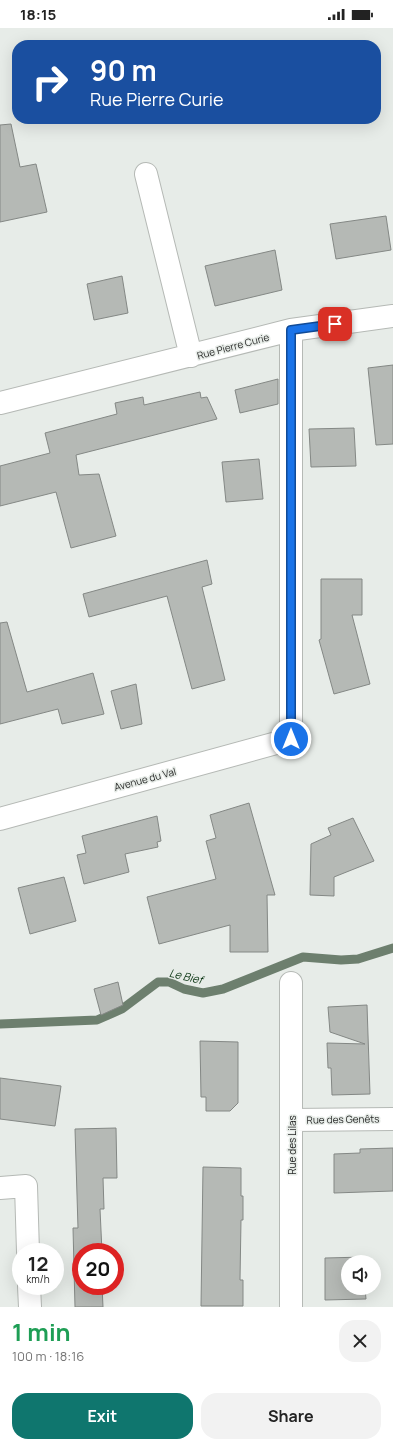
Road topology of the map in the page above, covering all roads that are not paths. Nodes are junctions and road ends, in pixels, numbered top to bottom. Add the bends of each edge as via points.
1 (146, 174) dead end
2 (393, 316) edge
3 (291, 330) junction
4 (191, 356) junction
5 (0, 403) edge
6 (0, 818) edge
7 (291, 983) dead end
8 (393, 1118) edge
9 (292, 1120) junction
10 (0, 1188) edge
11 (28, 1243) edge
12 (29, 1295) edge
13 (30, 1307) edge
14 (291, 1307) edge

1 - 4 street, Rue Pierre Curie
2 - 3 street, Rue Pierre Curie
3 - 4 street, Rue Pierre Curie
3 - 6 street, Avenue du Val via 291,739
4 - 5 street, Rue Pierre Curie
7 - 9 street, Rue des Lilas
8 - 9 street, Rue des Genêts
9 - 14 street, Rue des Lilas
10 - 11 street via 26,1186
12 - 13 street

